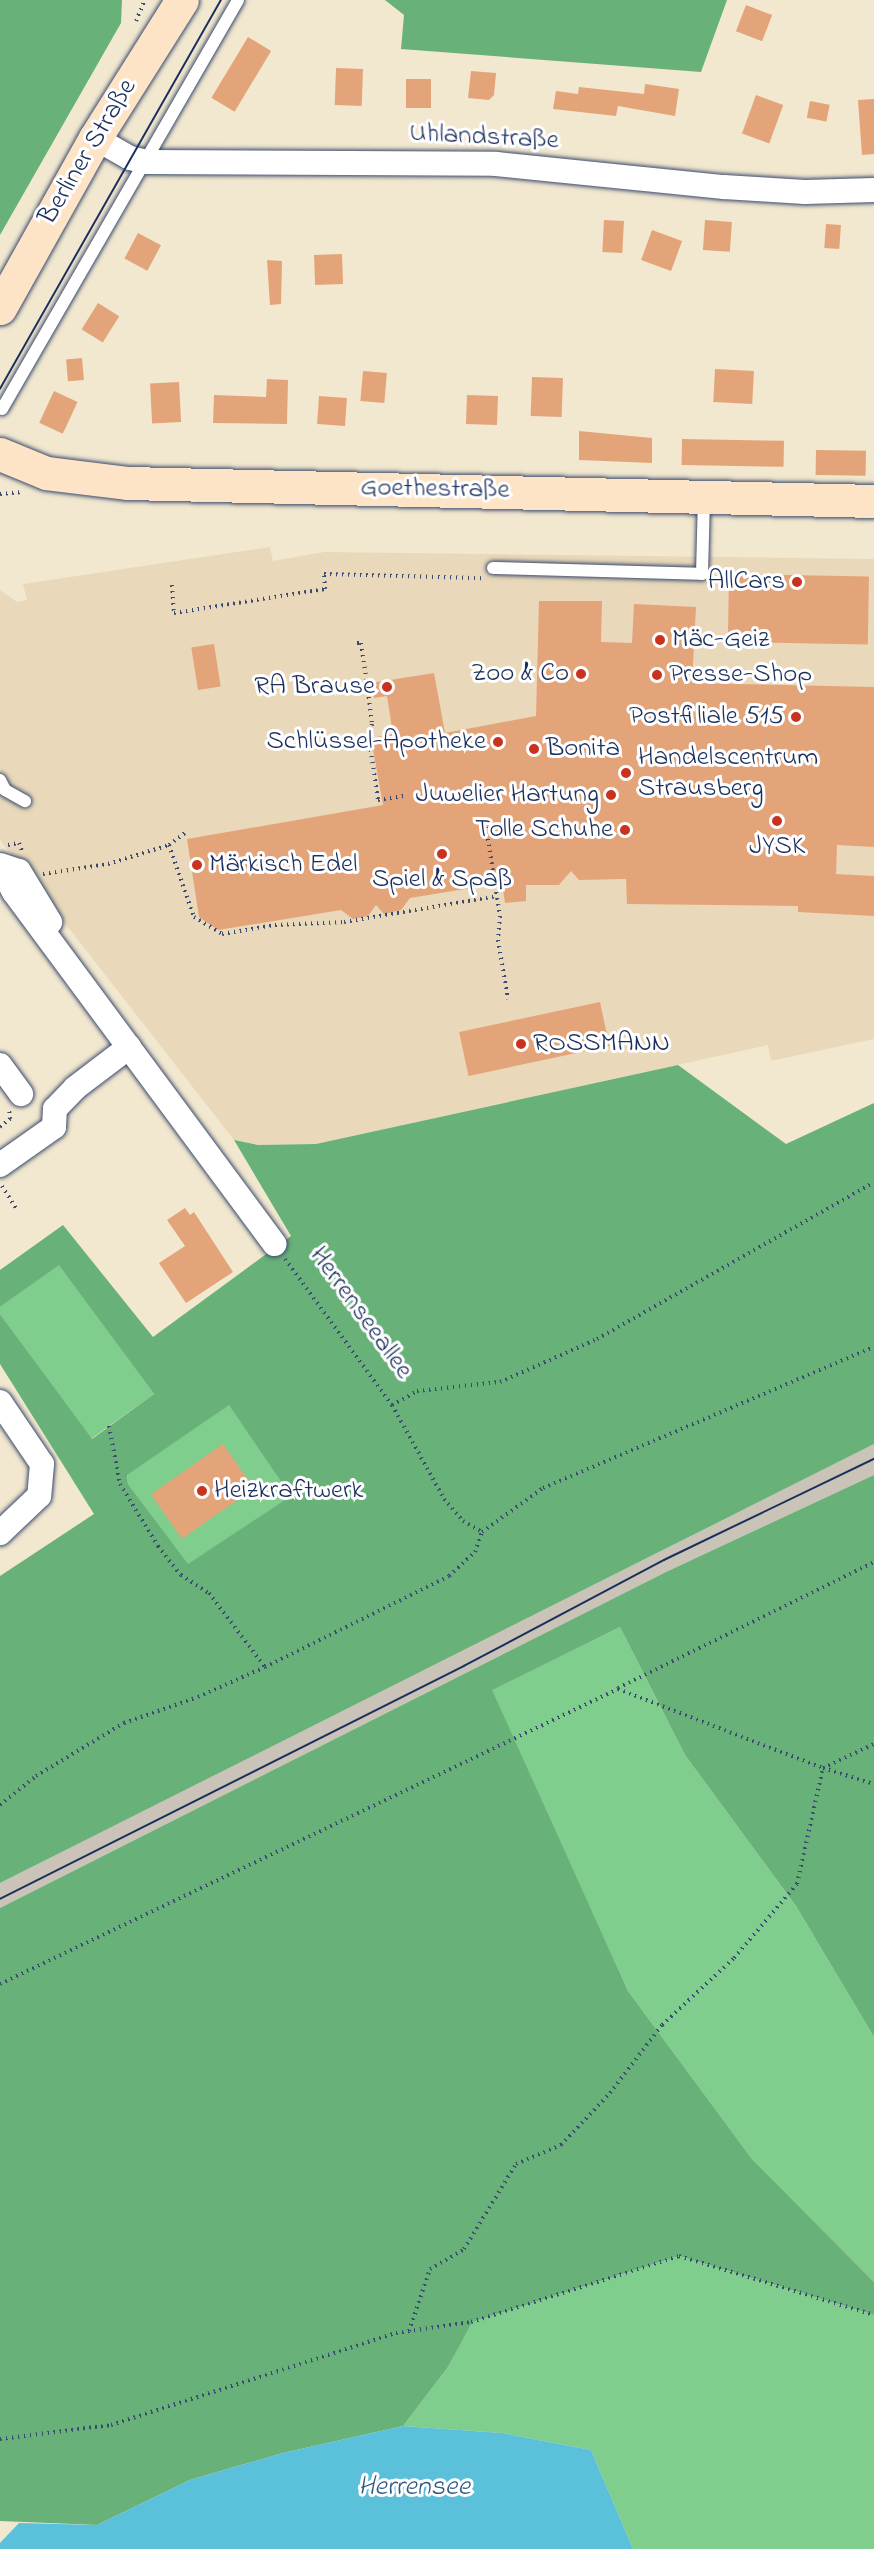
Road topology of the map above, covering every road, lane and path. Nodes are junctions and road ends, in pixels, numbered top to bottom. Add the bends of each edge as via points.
1 (182, 0) edge
2 (238, 0) edge
3 (95, 138) junction
4 (147, 162) junction
5 (874, 190) edge
6 (0, 308) edge
7 (2, 408) dead end
8 (0, 454) edge
9 (704, 496) junction
10 (874, 501) edge
11 (489, 573) joint
12 (172, 585) dead end
13 (357, 642) dead end
14 (0, 780) edge
15 (404, 796) dead end
16 (25, 801) dead end
17 (485, 821) dead end
18 (184, 833) dead end
19 (169, 845) junction
20 (0, 866) edge
21 (38, 877) dead end
22 (497, 896) junction
23 (508, 999) dead end
24 (129, 1047) junction
25 (0, 1065) edge
26 (21, 1094) dead end
27 (0, 1165) edge
28 (874, 1182) edge
29 (0, 1183) edge
30 (16, 1208) dead end
31 (274, 1244) joint
32 (874, 1347) edge
33 (0, 1402) edge
34 (392, 1405) junction
35 (110, 1426) dead end
36 (482, 1532) junction
37 (0, 1533) edge
38 (874, 1562) edge
39 (266, 1667) junction
40 (618, 1689) junction
41 (874, 1744) edge
42 (823, 1768) junction
43 (874, 1784) edge
44 (0, 1805) edge
45 (0, 1984) edge
46 (874, 2315) edge
47 (409, 2331) junction
48 (0, 2439) edge

1 - 3 street, Berliner Straße
2 - 4 lane
3 - 4 street, Uhlandstraße via 130,158
3 - 6 street, Berliner Straße
4 - 5 street, Uhlandstraße via 496,164 724,187 805,192
4 - 7 lane
8 - 9 street, Goethestraße via 46,473 128,483
9 - 10 street, Goethestraße
9 - 11 lane via 702,574
11 - 12 path via 324,574 325,589 174,613
13 - 15 path via 361,643 370,691 369,738 378,800
14 - 16 lane via 5,789
17 - 22 path
18 - 19 path
19 - 21 path via 108,864
19 - 22 path via 194,916 222,934 275,925 344,922
20 - 24 street, Herrenseeallee via 19,871 34,890 92,997
22 - 23 path via 498,940
24 - 27 street via 75,1088 55,1109 54,1127
24 - 31 street, Herrenseeallee
25 - 26 street
28 - 34 path, Herrenseeallee via 597,1339 501,1382 417,1391
29 - 30 path
31 - 34 path, Herrenseeallee via 316,1307
32 - 36 path via 543,1488
33 - 37 street via 42,1464 39,1496
34 - 36 path via 444,1499 463,1521
35 - 39 path via 120,1484 158,1546 181,1575 209,1593
36 - 39 path via 475,1552 448,1576
38 - 40 path
39 - 44 path via 124,1723 36,1776
40 - 42 path
40 - 45 path
41 - 42 path
42 - 43 path
42 - 47 path via 797,1884 734,1958 662,2025 610,2093 561,2145 516,2164 464,2249 430,2269
46 - 47 path via 679,2256 471,2322
47 - 48 path via 111,2426

